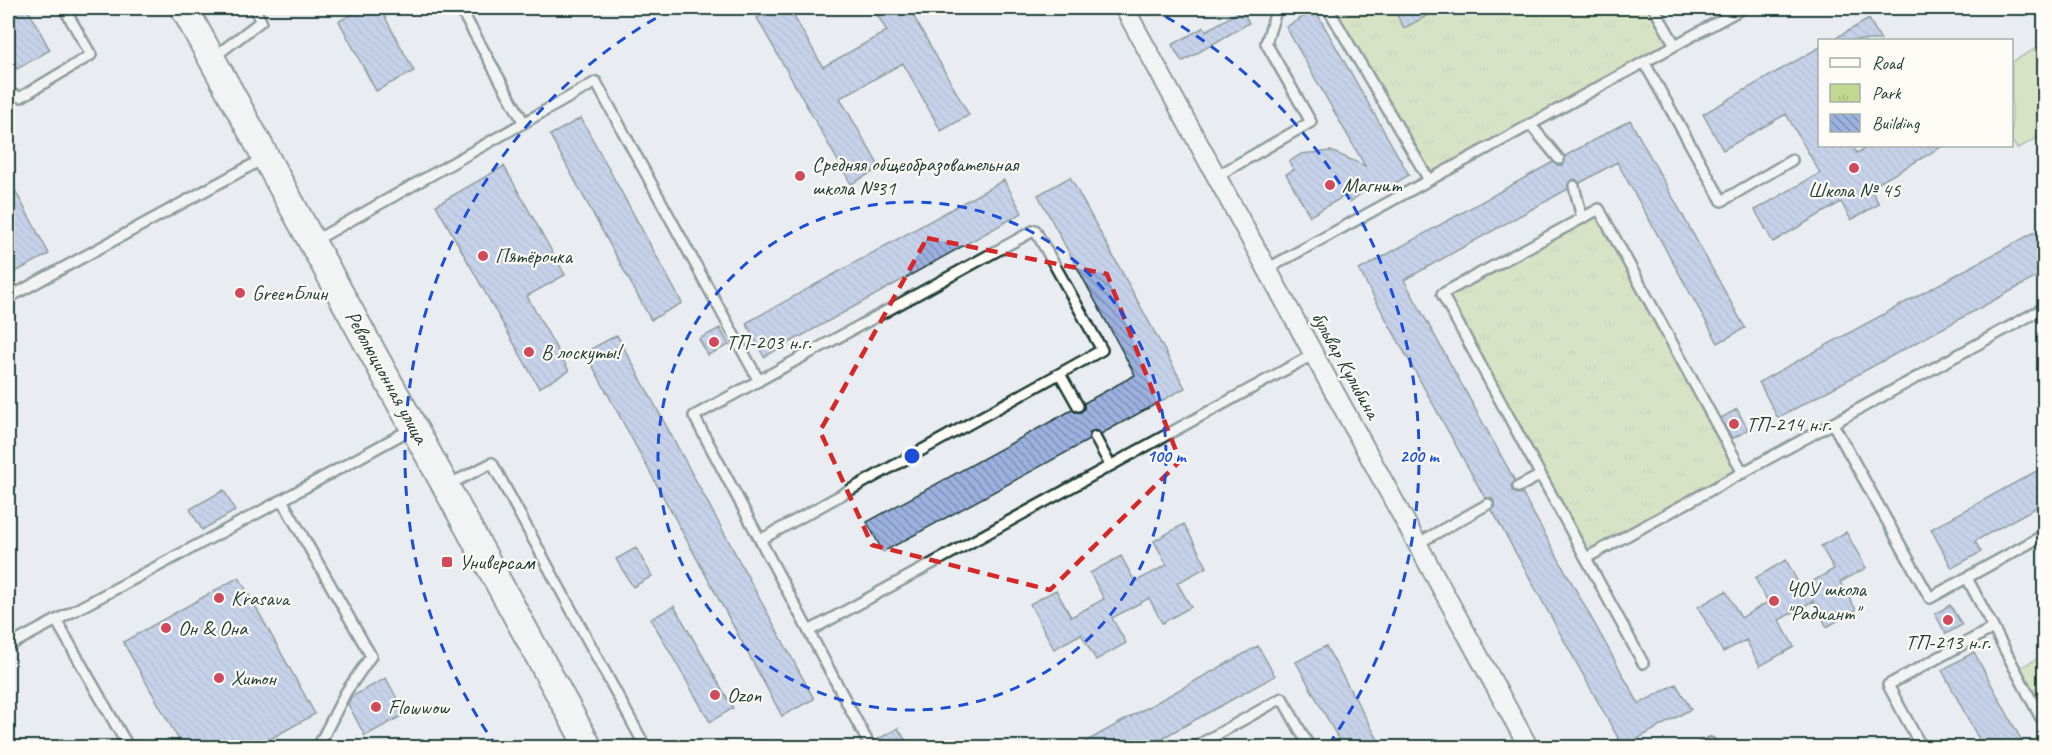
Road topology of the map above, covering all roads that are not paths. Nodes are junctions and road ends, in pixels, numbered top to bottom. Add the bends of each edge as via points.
1 (64, 8) edge
2 (184, 8) edge
3 (254, 8) edge
4 (460, 8) edge
5 (1132, 8) edge
6 (1277, 8) edge
7 (1326, 8) edge
8 (1654, 8) edge
9 (1743, 8) edge
10 (1675, 45) junction
11 (212, 59) junction
12 (1644, 62) junction
13 (8, 94) edge
14 (524, 123) junction
15 (1530, 124) junction
16 (265, 157) junction
17 (1559, 159) dead end
18 (1792, 160) dead end
19 (1217, 176) junction
20 (1429, 180) junction
21 (1574, 186) dead end
22 (1582, 218) junction
23 (312, 242) junction
24 (1267, 269) junction
25 (8, 298) edge
26 (2044, 309) edge
27 (1314, 354) junction
28 (1060, 374) junction
29 (759, 381) junction
30 (1078, 406) dead end
31 (1833, 423) junction
32 (415, 427) junction
33 (1095, 437) dead end
34 (1110, 465) junction
35 (1743, 473) junction
36 (1541, 475) junction
37 (447, 486) junction
38 (1518, 487) dead end
39 (282, 500) junction
40 (1488, 504) dead end
41 (2044, 535) edge
42 (760, 540) junction
43 (1418, 544) junction
44 (1586, 558) junction
45 (1966, 578) junction
46 (56, 620) junction
47 (1993, 628) junction
48 (809, 631) junction
49 (8, 646) edge
50 (1643, 663) dead end
51 (2044, 724) edge
52 (129, 747) edge
53 (315, 747) edge
54 (590, 747) edge
55 (646, 747) edge
56 (872, 747) edge
57 (1193, 747) edge
58 (1310, 747) edge
59 (1529, 747) edge
60 (1701, 747) edge
61 (1712, 747) edge
62 (1922, 747) edge

1 - 13 lane via 91,56 21,97
2 - 11 main road, Революционная улица
3 - 11 lane via 261,21
4 - 14 lane
5 - 19 street, бульвар Кулибина via 1126,11
6 - 19 lane via 1266,44 1311,122
7 - 20 lane
8 - 10 lane
9 - 10 lane
10 - 12 lane
11 - 16 main road, Революционная улица
12 - 15 lane
12 - 18 lane via 1722,201
14 - 23 lane
14 - 29 lane via 596,82
15 - 17 lane
15 - 20 lane
16 - 23 main road, Революционная улица
16 - 25 lane
19 - 24 street, бульвар Кулибина
20 - 24 lane
21 - 22 lane
22 - 35 lane via 1599,209
22 - 36 lane via 1443,294
23 - 32 main road, Революционная улица
24 - 27 street, бульвар Кулибина
26 - 31 lane
27 - 34 lane
27 - 43 street, бульвар Кулибина
28 - 29 lane via 1102,350 1035,230
28 - 30 lane
28 - 42 lane
29 - 42 lane via 694,416
31 - 35 lane
31 - 45 lane via 1930,598
32 - 37 main road, Революционная улица
32 - 39 lane
33 - 34 lane
34 - 48 lane
35 - 44 lane
36 - 38 lane
36 - 44 lane
37 - 54 main road, Революционная улица
37 - 55 lane via 492,463
39 - 46 lane
39 - 53 lane via 371,656
40 - 43 lane
41 - 45 lane
42 - 48 lane
43 - 59 street, бульвар Кулибина
44 - 50 lane
45 - 47 lane
46 - 49 lane
46 - 52 lane
47 - 51 lane
47 - 62 lane via 1888,685
48 - 56 lane
57 - 58 lane via 1282,698
60 - 61 lane via 1710,743

